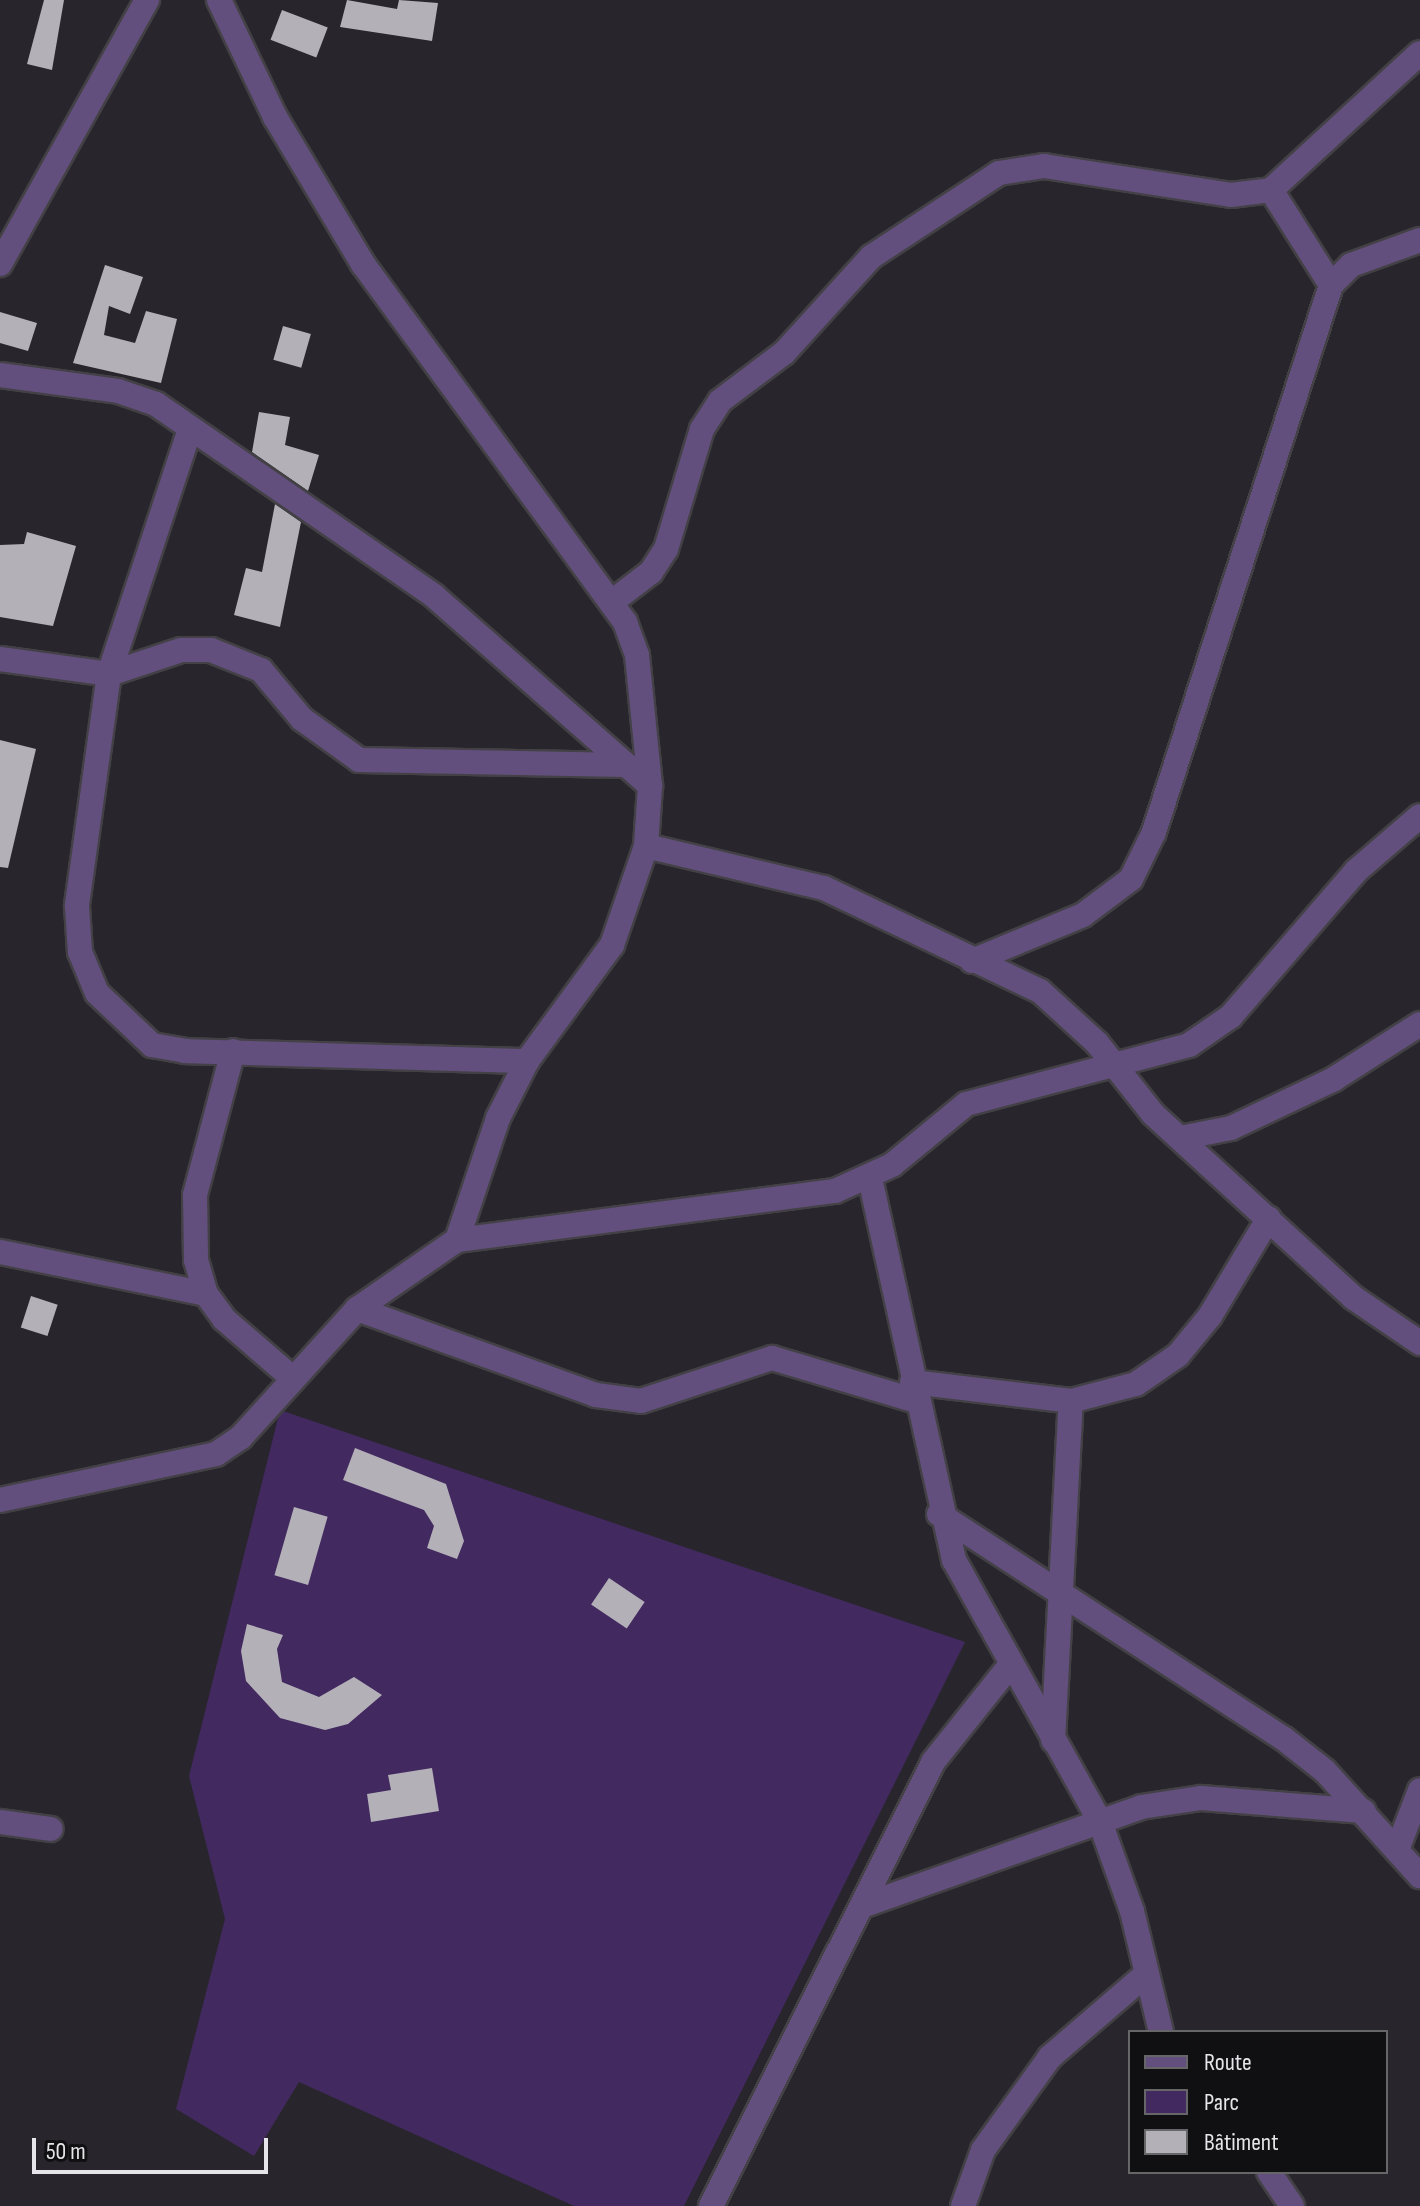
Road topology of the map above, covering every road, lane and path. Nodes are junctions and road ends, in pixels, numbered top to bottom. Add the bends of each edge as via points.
1 (147, 0) edge
2 (219, 0) edge
3 (1420, 53) edge
4 (1271, 190) junction
5 (1420, 240) edge
6 (0, 264) edge
7 (1331, 285) junction
8 (0, 375) edge
9 (190, 429) junction
10 (613, 601) junction
11 (0, 659) edge
12 (109, 674) junction
13 (626, 765) junction
14 (650, 786) junction
15 (1420, 816) edge
16 (646, 846) junction
17 (972, 961) junction
18 (1420, 1024) edge
19 (233, 1051) junction
20 (527, 1061) junction
21 (1115, 1068) junction
22 (1180, 1138) junction
23 (870, 1178) junction
24 (1269, 1218) junction
25 (457, 1240) junction
26 (0, 1252) edge
27 (206, 1294) junction
28 (357, 1309) junction
29 (1420, 1343) edge
30 (290, 1376) junction
31 (914, 1391) junction
32 (1071, 1401) junction
33 (0, 1500) edge
34 (939, 1514) junction
35 (1062, 1589) junction
36 (1008, 1668) junction
37 (1053, 1740) junction
38 (1420, 1790) edge
39 (1363, 1811) junction
40 (1099, 1819) junction
41 (0, 1822) edge
42 (51, 1829) dead end
43 (1397, 1850) junction
44 (1420, 1876) edge
45 (862, 1906) junction
46 (1143, 1977) junction
47 (1160, 2030) edge
48 (1270, 2174) edge
49 (711, 2206) edge
50 (963, 2206) edge
51 (1292, 2206) edge

1 - 6 street
2 - 10 street via 275,117 363,264
3 - 4 street
4 - 7 street
4 - 10 street via 1231,195 1044,166 999,173 871,257 784,353 720,401 702,429 666,549 651,572
5 - 7 street via 1351,265
7 - 17 street via 1154,832 1131,879 1083,915
8 - 9 street via 118,391 156,404
9 - 12 street
9 - 13 street via 434,596
10 - 14 street via 637,655
11 - 12 street
12 - 13 street via 181,650 230,655 261,670 302,719 359,760
12 - 19 street via 77,906 80,952 97,993 152,1045
13 - 14 street
14 - 16 street
15 - 21 street via 1356,871 1231,1016 1189,1045
16 - 17 street via 824,888
16 - 20 street via 612,945
17 - 21 street via 1062,1007
18 - 22 street via 1334,1079 1231,1128
19 - 20 street
19 - 27 street via 195,1195 193,1238
20 - 25 street via 498,1118
21 - 22 street
21 - 23 street via 966,1104
22 - 24 street
23 - 25 street via 785,1203
23 - 31 street
24 - 29 street via 1354,1298
24 - 32 street via 1178,1355 1136,1384
25 - 28 street
26 - 27 street
27 - 30 street
28 - 30 street
28 - 31 street via 596,1395 641,1401 772,1358
30 - 33 street via 241,1437 216,1454
31 - 32 street
31 - 34 street
32 - 35 street
34 - 35 street
34 - 36 street
35 - 37 street
35 - 39 street via 1283,1738
36 - 37 street
36 - 45 street via 933,1762
37 - 40 street
38 - 43 street
39 - 40 street via 1201,1798
39 - 43 street
40 - 45 street via 1018,1856
40 - 46 street via 1132,1911
41 - 42 street
43 - 44 street
45 - 49 street
46 - 47 street
46 - 50 street via 1050,2057 983,2150
48 - 51 street

